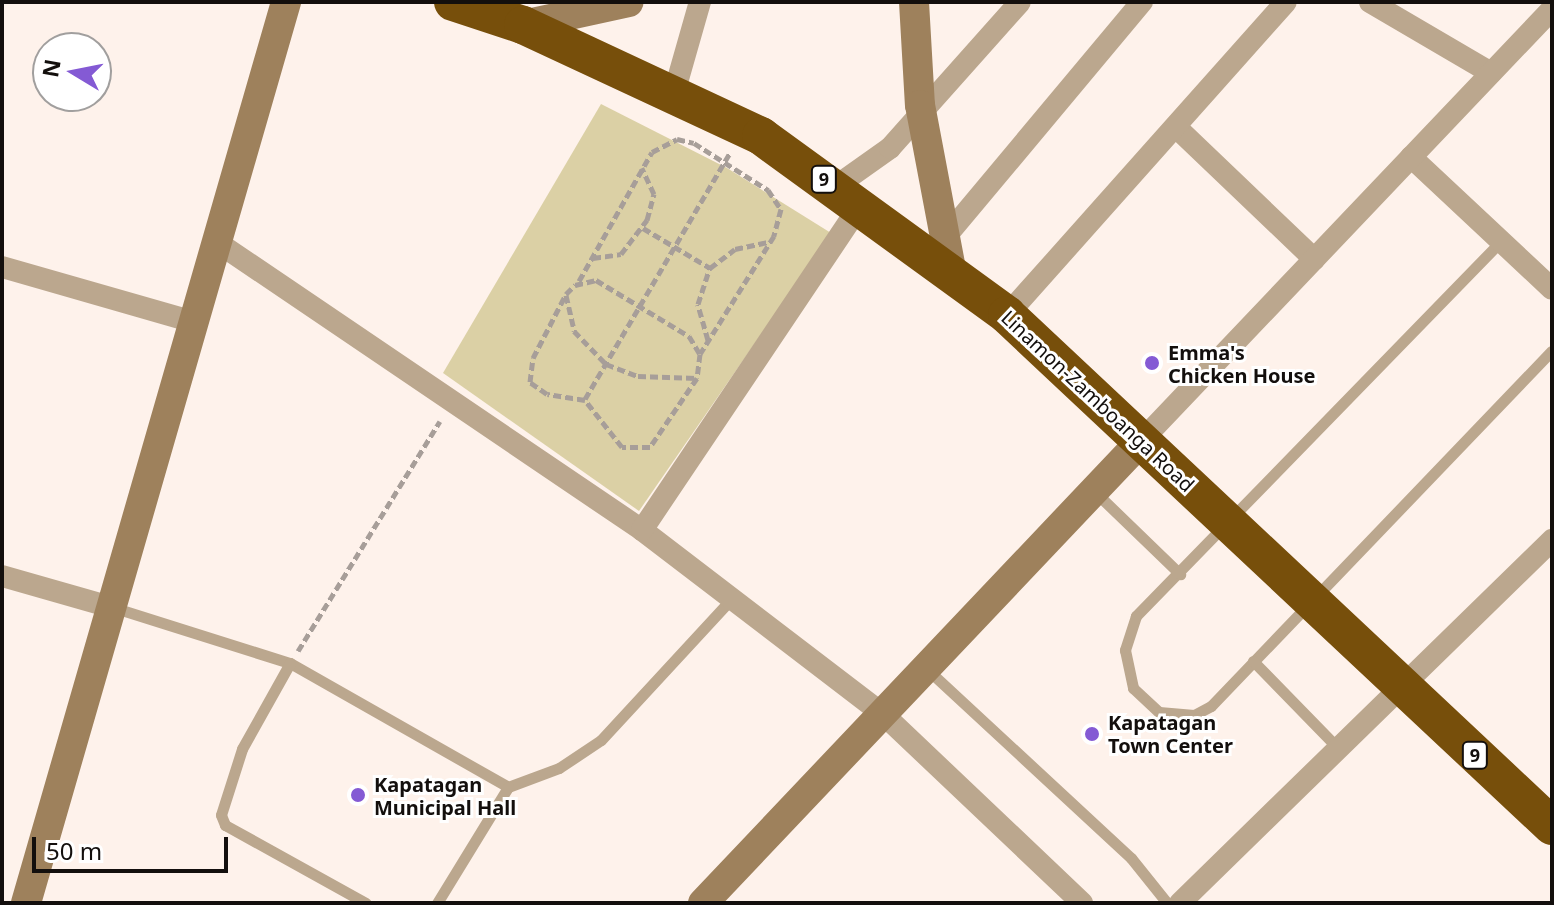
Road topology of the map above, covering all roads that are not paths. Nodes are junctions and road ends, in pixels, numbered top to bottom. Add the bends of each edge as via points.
1 (286, 2) edge
2 (453, 2) edge
3 (629, 2) edge
4 (700, 2) edge
5 (914, 2) edge
6 (1020, 2) edge
7 (1142, 2) edge
8 (1286, 2) edge
9 (1370, 2) edge
10 (1539, 2) edge
11 (1552, 9) edge
12 (523, 25) junction
13 (1491, 73) junction
14 (674, 93) junction
15 (922, 114) junction
16 (1177, 128) junction
17 (1411, 157) junction
18 (847, 196) junction
19 (947, 235) junction
20 (1502, 240) junction
21 (217, 242) junction
22 (1314, 259) junction
23 (2, 267) edge
24 (952, 275) junction
25 (1552, 289) edge
26 (1007, 315) junction
27 (194, 322) junction
28 (1552, 351) edge
29 (1143, 439) junction
30 (1094, 491) junction
31 (1232, 525) junction
32 (642, 530) junction
33 (1552, 540) edge
34 (1180, 574) junction
35 (2, 576) edge
36 (1311, 598) junction
37 (731, 599) junction
38 (111, 607) junction
39 (1253, 661) junction
40 (290, 663) junction
41 (927, 670) junction
42 (1398, 684) junction
43 (884, 715) junction
44 (1338, 748) junction
45 (508, 787) junction
46 (1552, 826) edge
47 (26, 903) edge
48 (366, 903) edge
49 (437, 903) edge
50 (703, 903) edge
51 (1082, 903) edge
52 (1167, 903) edge
53 (1180, 903) edge

1 - 21 street
2 - 12 highway, Linamon-Zamboanga Road / 9
3 - 12 street
4 - 14 street
5 - 15 street
6 - 15 street
7 - 19 street
8 - 16 street
9 - 13 street
10 - 11 lane
11 - 13 street
12 - 14 highway, Linamon-Zamboanga Road / 9
13 - 17 street
14 - 18 highway, Linamon-Zamboanga Road / 9 via 745,128
15 - 18 street
15 - 19 street
16 - 22 street
16 - 26 street
17 - 20 street
17 - 22 street
18 - 24 highway, Linamon-Zamboanga Road / 9
18 - 32 street
19 - 24 street
20 - 25 street
20 - 31 lane
21 - 27 street
21 - 32 street
22 - 29 street
23 - 27 street
24 - 26 highway, Linamon-Zamboanga Road / 9
26 - 29 highway, Linamon-Zamboanga Road / 9
27 - 38 street
28 - 36 lane
29 - 30 street
29 - 31 highway, Linamon-Zamboanga Road / 9
30 - 34 lane
30 - 41 street
31 - 34 lane
31 - 36 highway, Linamon-Zamboanga Road / 9
32 - 37 street
33 - 42 street
34 - 39 lane via 1136,616 1125,650 1133,688 1159,712 1194,715
35 - 38 street
36 - 39 lane
36 - 42 highway, Linamon-Zamboanga Road / 9
37 - 43 street
37 - 45 lane via 601,740 559,768
38 - 40 lane
38 - 47 street
39 - 44 lane
40 - 45 lane
40 - 48 lane via 242,749 221,815 225,825
41 - 43 street
41 - 52 lane via 1131,858
42 - 44 street
42 - 46 highway, Linamon-Zamboanga Road / 9
43 - 50 street
43 - 51 street
44 - 53 street
45 - 49 lane

